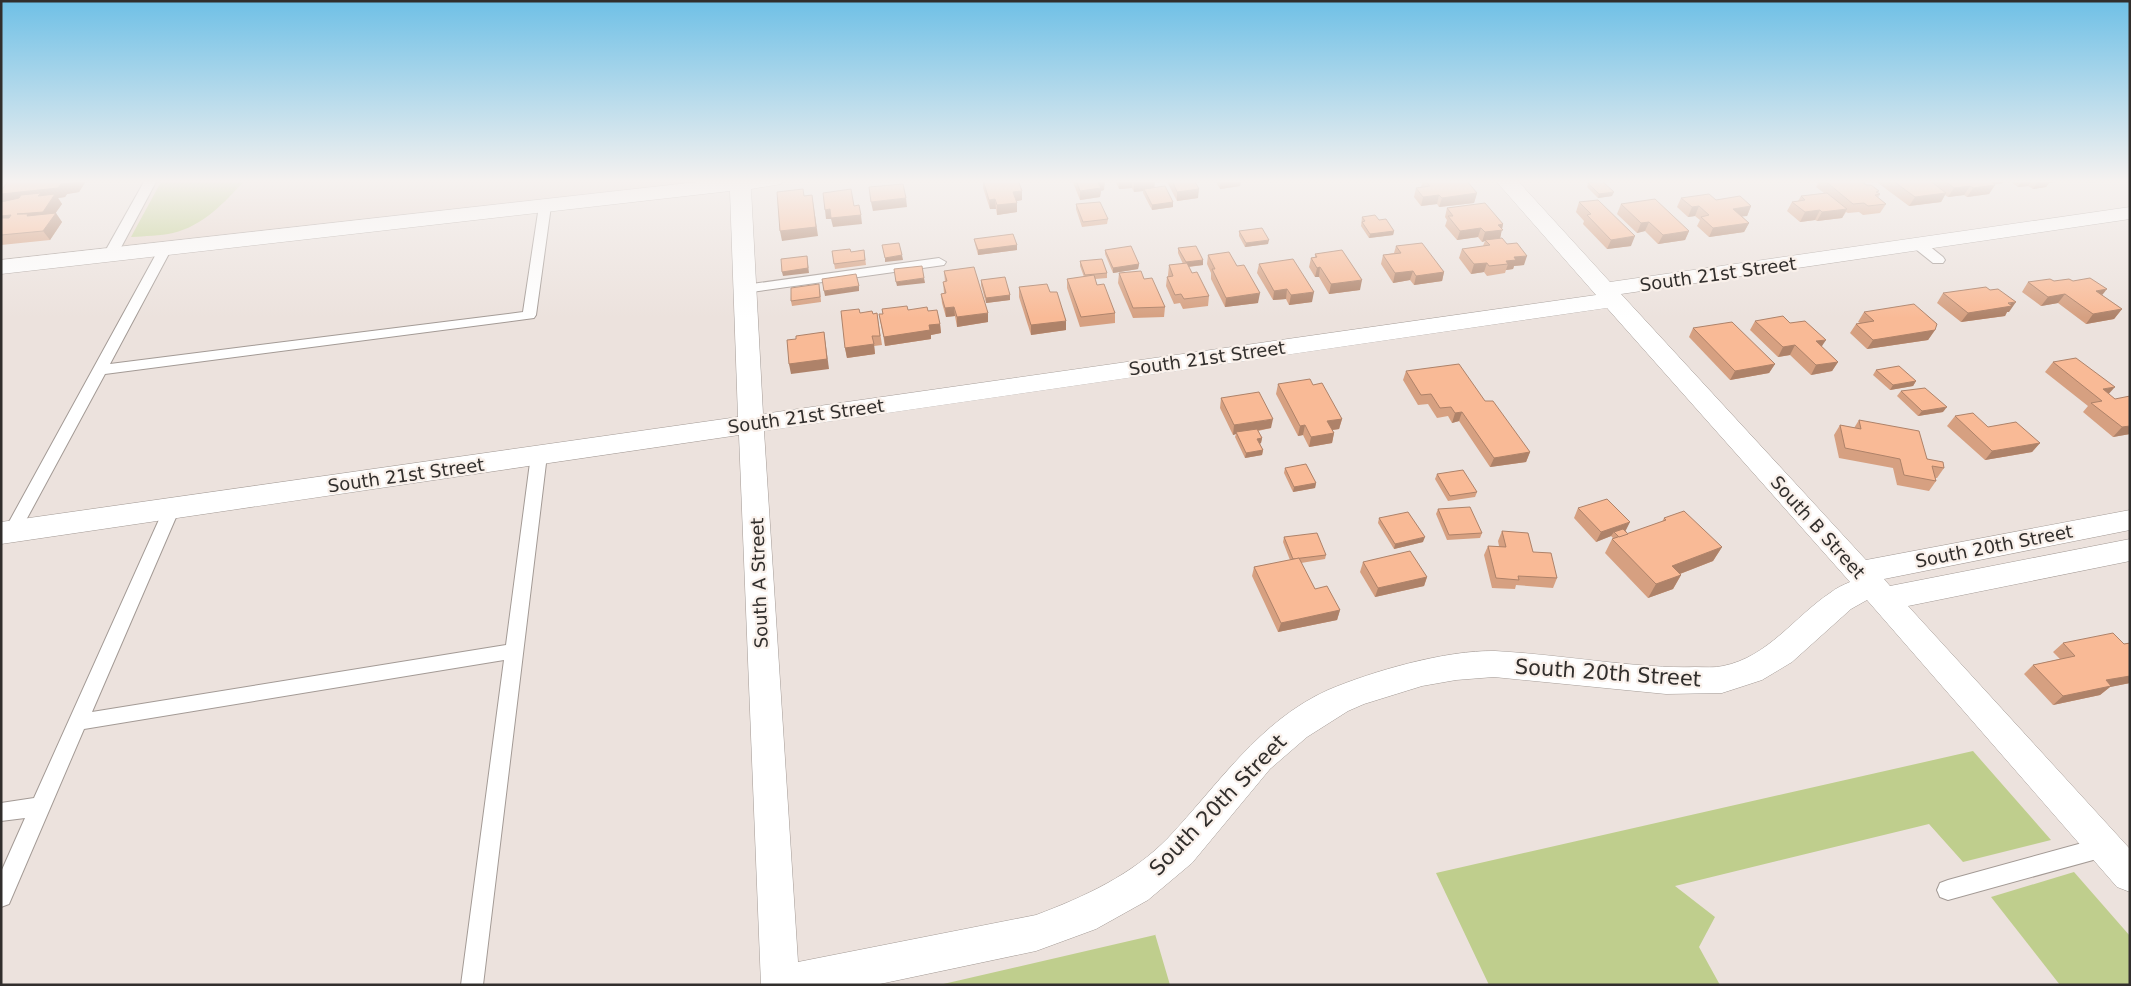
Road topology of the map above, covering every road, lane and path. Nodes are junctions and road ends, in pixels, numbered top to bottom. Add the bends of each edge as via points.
1 (126, 226) edge
2 (364, 226) edge
3 (542, 226) edge
4 (742, 226) edge
5 (1546, 226) edge
6 (2045, 226) edge
7 (2130, 232) edge
8 (1918, 244) junction
9 (166, 248) junction
10 (110, 254) junction
11 (1938, 260) junction
12 (939, 262) dead end
13 (1, 267) edge
14 (745, 289) junction
15 (1611, 299) junction
16 (100, 370) junction
17 (752, 424) junction
18 (539, 455) junction
19 (172, 508) junction
20 (2130, 520) edge
21 (7, 532) edge
22 (2130, 550) edge
23 (1871, 586) junction
24 (514, 651) junction
25 (79, 722) junction
26 (41, 806) junction
27 (1, 812) edge
28 (2104, 847) junction
29 (2130, 875) edge
30 (1948, 890) dead end
31 (1, 897) edge
32 (472, 985) edge
33 (780, 985) edge

1 - 10 lane
2 - 9 street
3 - 16 lane via 529,315
4 - 14 street, South A Street
5 - 15 street, South B Street
6 - 8 street, South 21st Street
7 - 11 street, South 21st Street
8 - 11 lane
8 - 15 street, South 21st Street
9 - 10 street
9 - 16 lane
10 - 13 street
11 - 15 street, South 21st Street
12 - 14 lane
14 - 17 street, South A Street
15 - 17 street, South 21st Street
15 - 23 street, South B Street
16 - 21 lane
17 - 18 street, South 21st Street
17 - 33 street, South A Street
18 - 19 street, South 21st Street
18 - 24 lane
19 - 21 street, South 21st Street
19 - 25 lane
20 - 23 street, South 20th Street
22 - 23 street, South 20th Street
23 - 28 street, South B Street
23 - 33 street, South 20th Street via 1840,601 1781,654 1751,671 1730,678 1666,681 1494,664 1422,674 1357,693 1295,727 1258,759 1179,851 1135,888 1083,916 1036,933
24 - 25 lane
24 - 32 lane
25 - 26 lane
26 - 27 lane
26 - 31 lane
28 - 29 street, South B Street
28 - 30 lane

